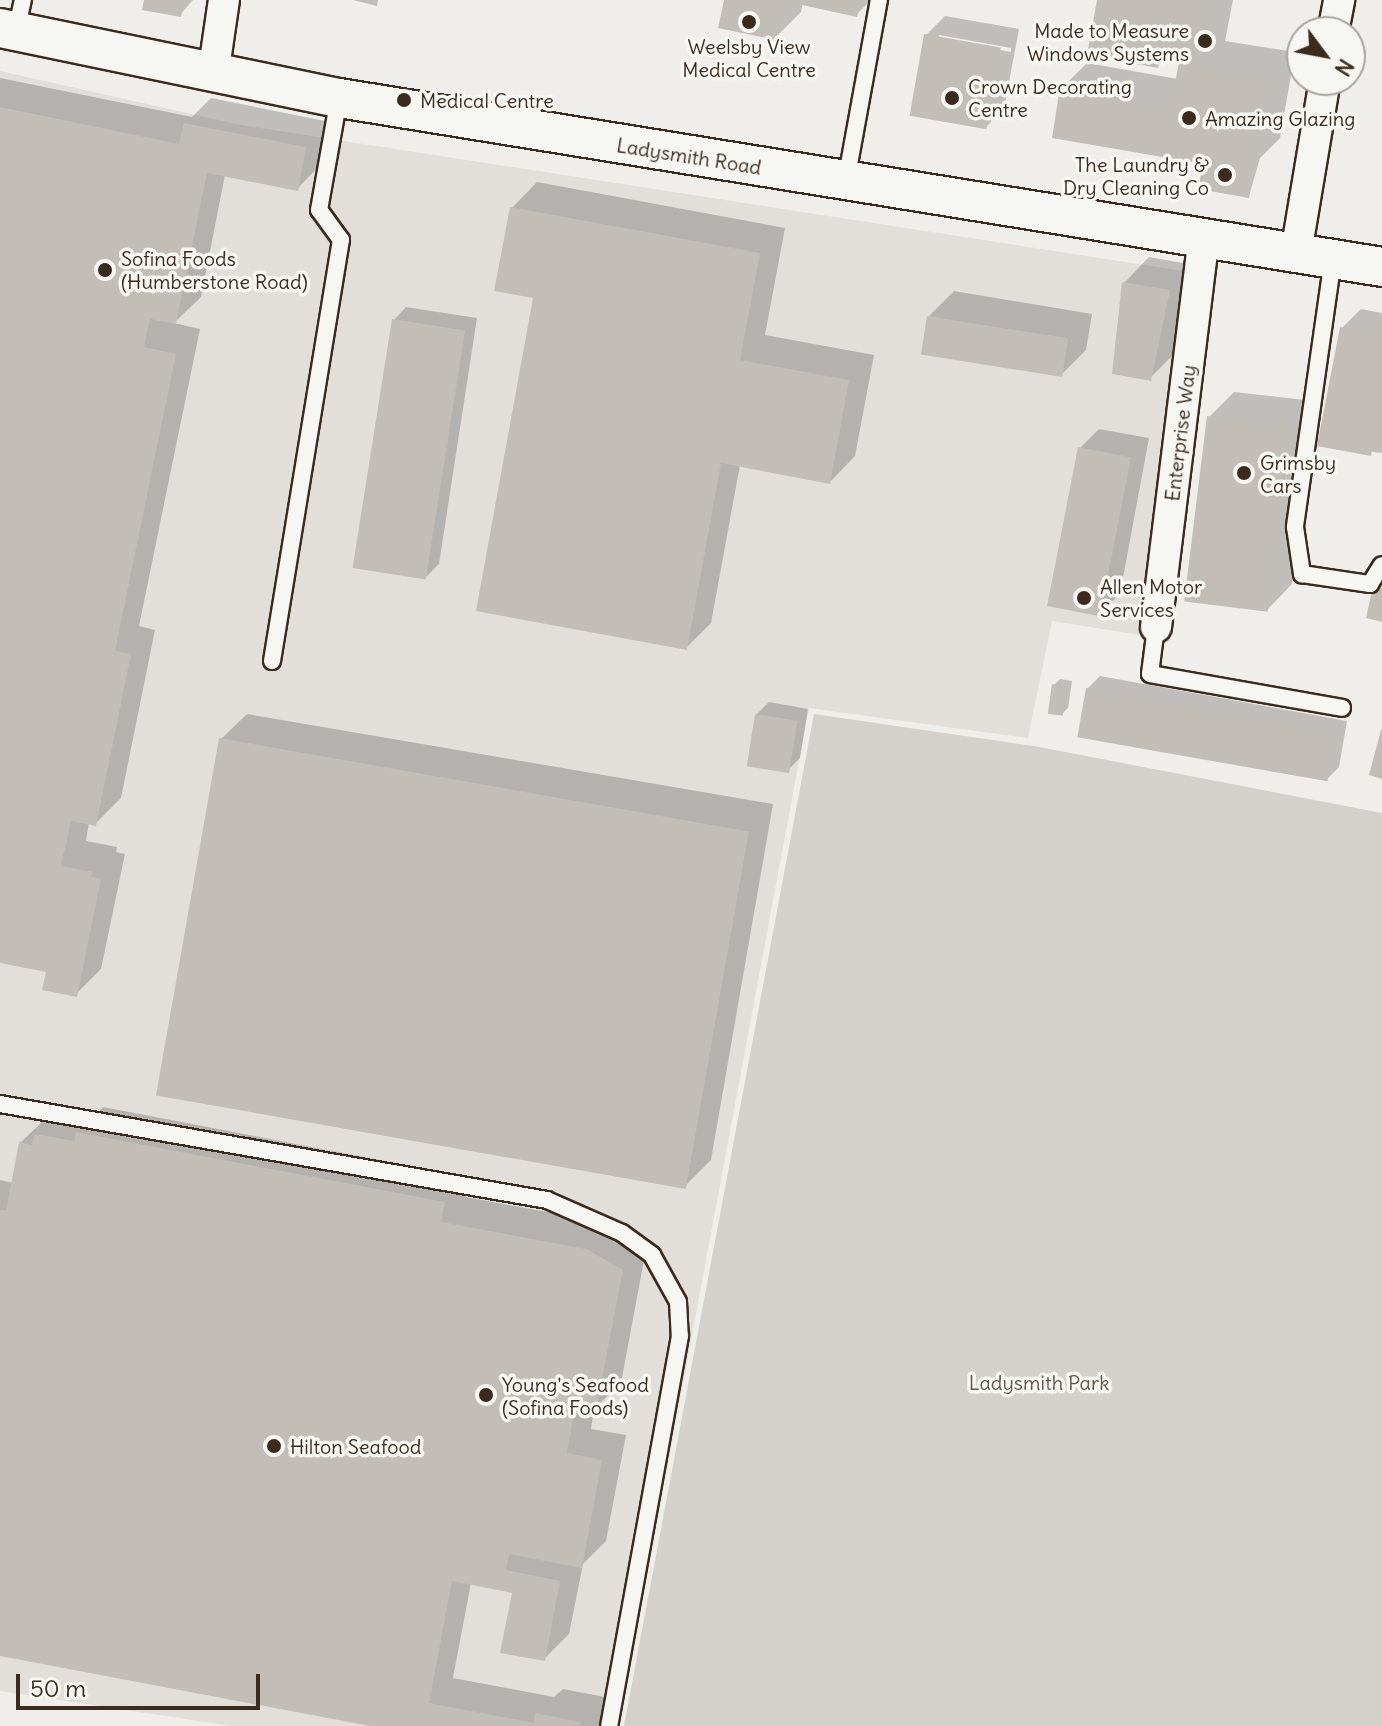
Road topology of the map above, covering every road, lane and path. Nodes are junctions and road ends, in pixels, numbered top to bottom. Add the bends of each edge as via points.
1 (224, 0) edge
2 (879, 0) edge
3 (13, 20) edge
4 (213, 75) junction
5 (1324, 96) edge
6 (339, 98) junction
7 (846, 182) junction
8 (1204, 238) junction
9 (1315, 256) junction
10 (1382, 267) edge
11 (1382, 565) edge
12 (1156, 627) joint
13 (272, 661) dead end
14 (1342, 708) dead end
15 (0, 1104) edge
16 (609, 1726) edge

1 - 4 street
2 - 7 lane
3 - 4 street, Ladysmith Road
4 - 6 street, Ladysmith Road
5 - 9 street
6 - 7 street, Ladysmith Road
6 - 13 lane via 319,210 341,240
7 - 8 street, Ladysmith Road
8 - 9 street, Ladysmith Road
8 - 12 street, Enterprise Way
9 - 10 street, Ladysmith Road
9 - 11 lane via 1295,527 1302,574 1370,584
12 - 14 lane via 1150,674
15 - 16 lane via 547,1200 622,1233 652,1255 678,1302 680,1336

